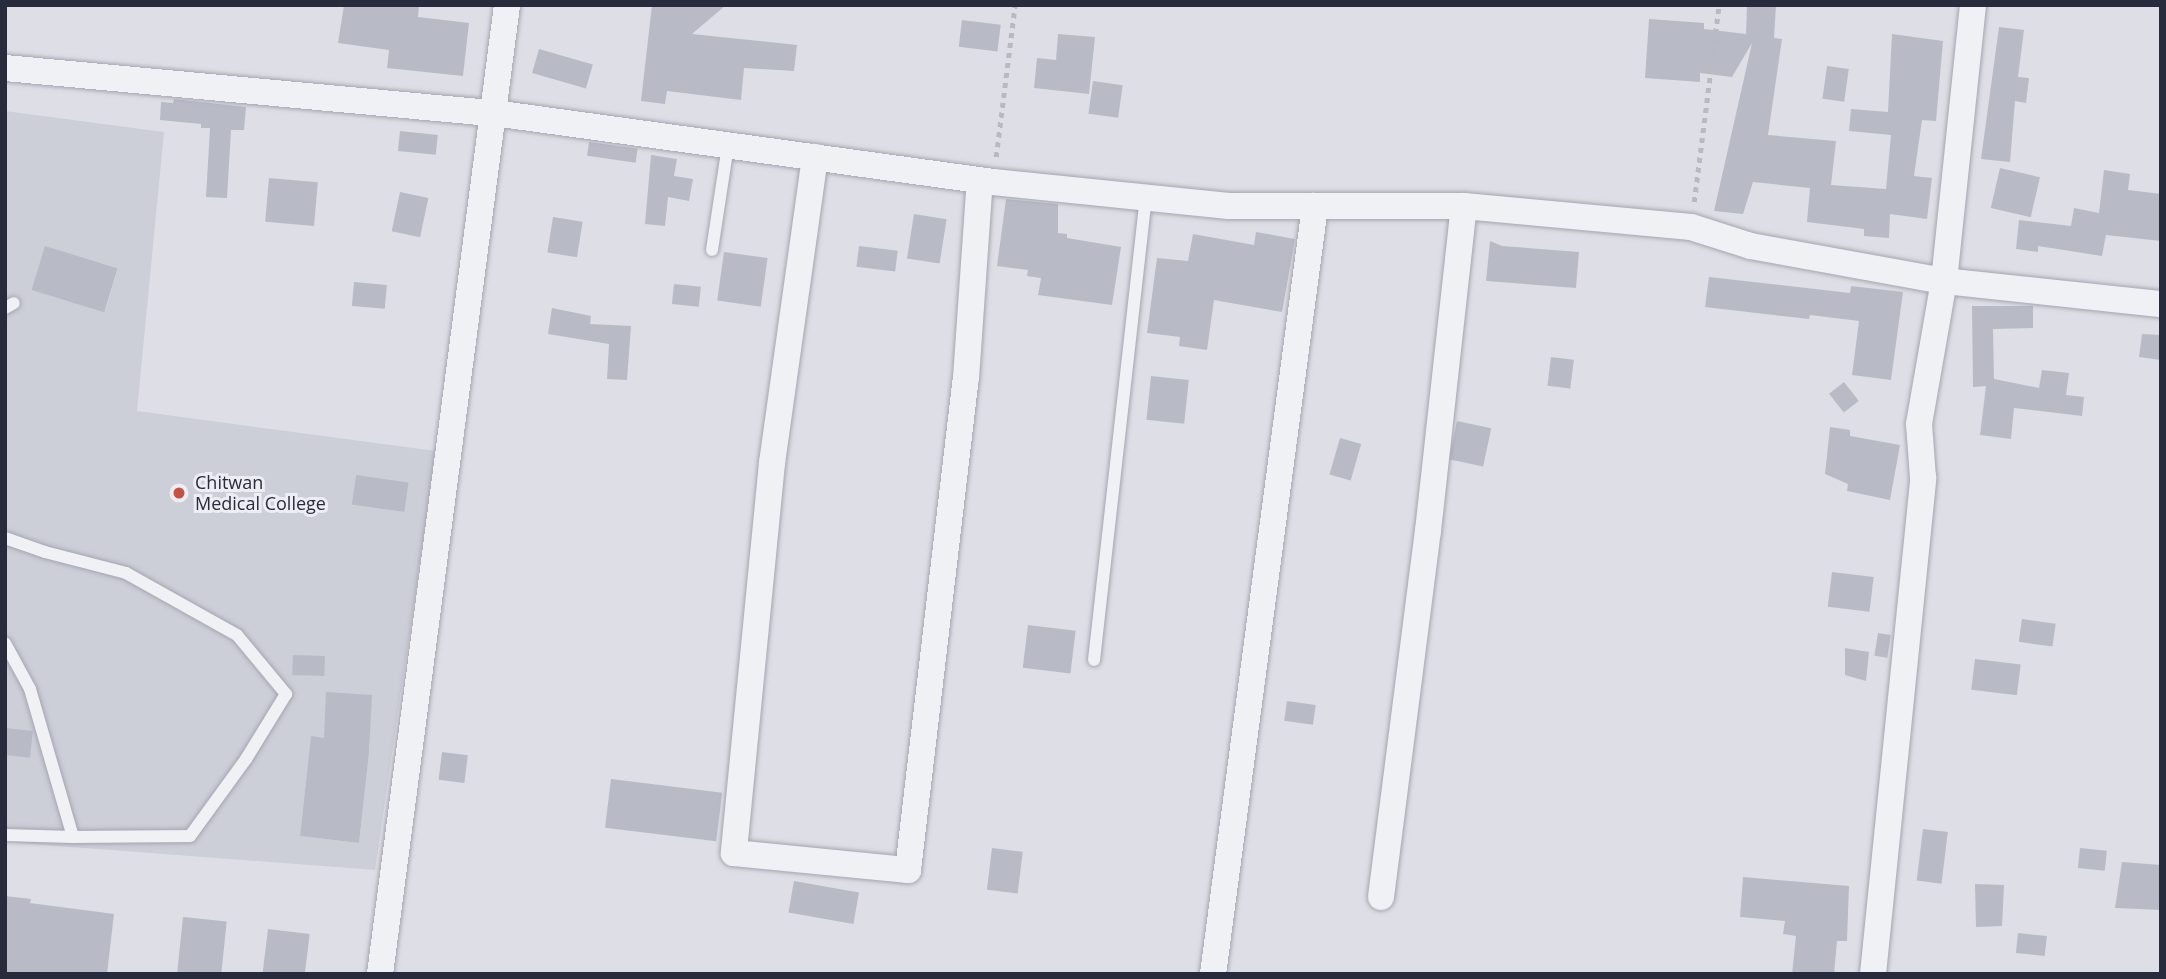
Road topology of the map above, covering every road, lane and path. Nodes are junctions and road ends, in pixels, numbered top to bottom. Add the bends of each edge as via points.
1 (507, 5) edge
2 (1015, 5) edge
3 (1719, 5) edge
4 (1973, 5) edge
5 (5, 68) edge
6 (494, 113) junction
7 (728, 145) junction
8 (815, 157) junction
9 (986, 181) junction
10 (1146, 198) junction
11 (1315, 206) junction
12 (1464, 206) junction
13 (1691, 227) junction
14 (712, 250) dead end
15 (1944, 281) junction
16 (2161, 304) edge
17 (5, 538) edge
18 (5, 643) edge
19 (1094, 660) dead end
20 (5, 835) edge
21 (73, 837) junction
22 (1381, 897) dead end
23 (380, 974) edge
24 (1213, 974) edge
25 (1873, 974) edge

1 - 6 street
2 - 9 path
3 - 13 path
4 - 15 street
5 - 6 street
6 - 7 street
6 - 23 street
7 - 8 street
7 - 14 lane
8 - 9 street
8 - 9 street via 772,463 734,853 908,870
9 - 10 street
10 - 11 street via 1229,206
10 - 19 lane
11 - 12 street
11 - 24 street
12 - 13 street
12 - 22 street
13 - 15 street via 1751,246
15 - 16 street
15 - 25 street via 1919,424 1923,478
17 - 21 lane via 126,573 226,628 286,694 190,836
18 - 21 lane via 30,689
20 - 21 lane

